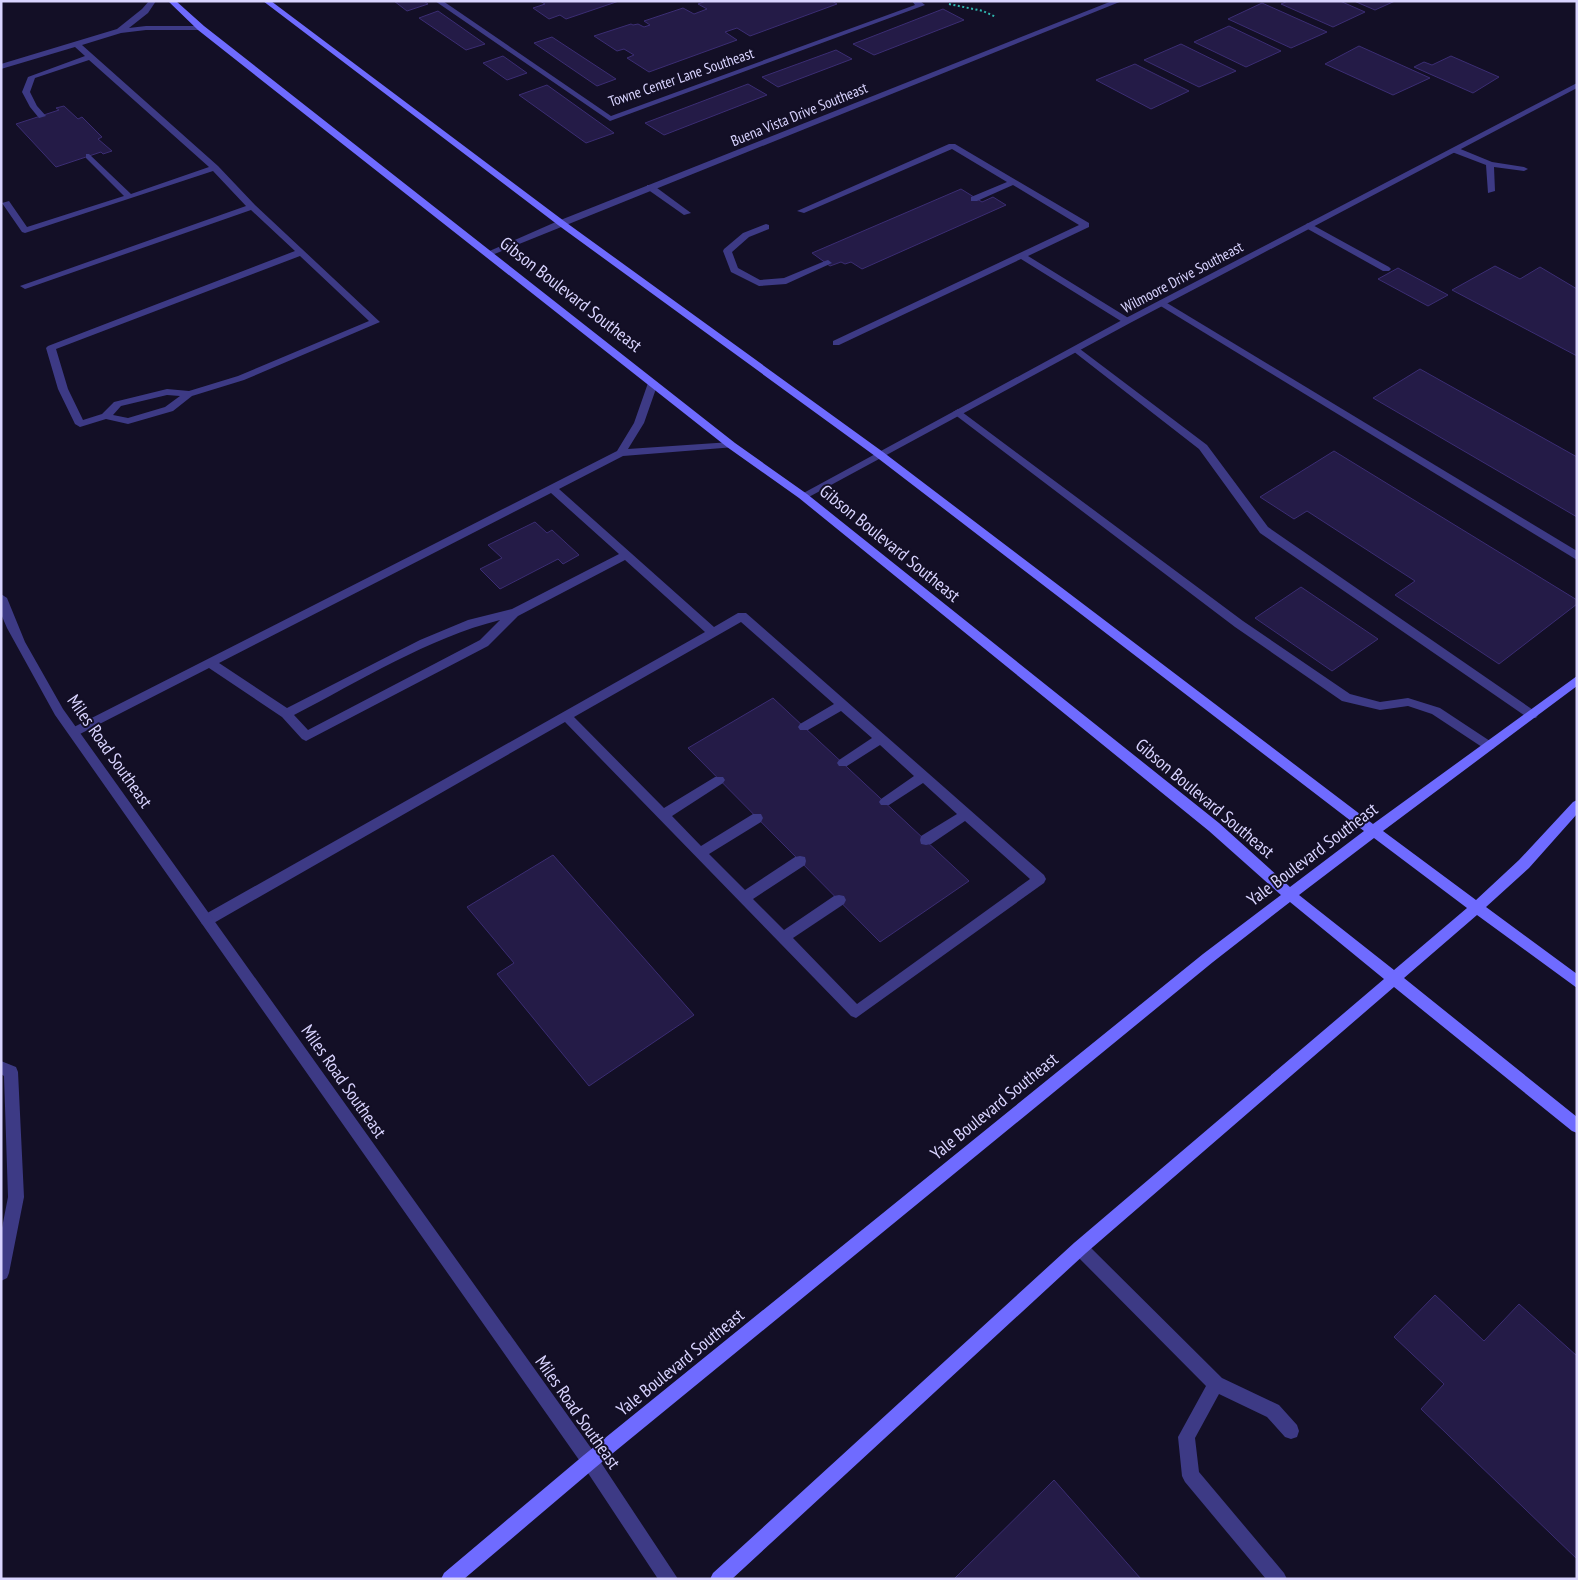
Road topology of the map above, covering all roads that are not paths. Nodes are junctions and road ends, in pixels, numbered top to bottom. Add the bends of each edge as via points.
1 (153, 1) edge
2 (171, 1) edge
3 (266, 1) edge
4 (438, 1) edge
5 (1119, 1) edge
6 (918, 3) edge
7 (201, 28) junction
8 (120, 31) junction
9 (76, 44) junction
10 (90, 57) junction
11 (1, 67) edge
12 (1577, 86) edge
13 (42, 116) dead end
14 (1455, 150) junction
15 (89, 156) dead end
16 (1490, 164) junction
17 (215, 168) junction
18 (1524, 168) dead end
19 (1014, 182) junction
20 (650, 187) junction
21 (1491, 191) dead end
22 (130, 197) junction
23 (974, 199) dead end
24 (6, 203) dead end
25 (252, 207) junction
26 (802, 211) dead end
27 (687, 213) dead end
28 (561, 223) junction
29 (766, 226) dead end
30 (1309, 226) junction
31 (301, 252) junction
32 (489, 253) junction
33 (1022, 256) junction
34 (828, 263) dead end
35 (1386, 269) dead end
36 (25, 286) dead end
37 (1162, 303) junction
38 (1127, 321) junction
39 (836, 343) dead end
40 (1076, 349) junction
41 (653, 383) junction
42 (189, 394) junction
43 (958, 412) junction
44 (106, 416) junction
45 (731, 445) junction
46 (621, 453) junction
47 (879, 454) junction
48 (552, 488) junction
49 (802, 496) junction
50 (626, 555) junction
51 (1577, 556) edge
52 (1, 598) edge
53 (514, 613) junction
54 (713, 633) junction
55 (209, 662) junction
56 (1577, 680) edge
57 (842, 705) junction
58 (286, 714) junction
59 (1532, 714) junction
60 (566, 716) junction
61 (804, 727) dead end
62 (74, 732) junction
63 (881, 738) junction
64 (1489, 746) junction
65 (843, 763) dead end
66 (924, 776) junction
67 (719, 780) dead end
68 (885, 802) dead end
69 (1577, 805) edge
70 (966, 814) junction
71 (663, 815) junction
72 (757, 818) dead end
73 (1374, 831) junction
74 (926, 840) dead end
75 (700, 854) junction
76 (800, 861) dead end
77 (1290, 895) junction
78 (744, 898) junction
79 (839, 900) dead end
80 (1476, 908) junction
81 (207, 920) junction
82 (784, 937) junction
83 (1394, 978) junction
84 (1577, 982) edge
85 (1, 1067) edge
86 (1577, 1126) edge
87 (1080, 1248) junction
88 (1, 1273) edge
89 (1216, 1384) junction
90 (1290, 1431) dead end
91 (590, 1461) junction
92 (450, 1579) edge
93 (670, 1579) edge
94 (720, 1579) edge
95 (1278, 1579) edge

1 - 8 street
2 - 7 main road, Gibson Boulevard Southeast
3 - 28 main road
4 - 6 street, Towne Center Lane Southeast via 610,119
5 - 20 street, Buena Vista Drive Southeast
7 - 8 street
7 - 32 main road, Gibson Boulevard Southeast
8 - 9 street
9 - 10 street
9 - 11 street
10 - 13 street via 32,77 26,92
10 - 17 street
12 - 14 street, Wilmoore Drive Southeast
14 - 16 street
14 - 30 street, Wilmoore Drive Southeast
15 - 22 street
16 - 18 street
16 - 21 street
17 - 22 street
17 - 25 street
19 - 23 street
19 - 26 street via 952,146
19 - 33 street via 1086,224
20 - 27 street
20 - 28 street, Buena Vista Drive Southeast
22 - 24 street via 25,230
25 - 31 street
25 - 36 street
28 - 32 street, Buena Vista Drive Southeast
28 - 47 main road
29 - 34 street via 746,235 727,251 734,270 759,283 786,281
30 - 35 street
30 - 37 street, Wilmoore Drive Southeast
31 - 42 street via 375,322 241,378
31 - 44 street via 51,348 63,389 80,424
32 - 41 main road, Gibson Boulevard Southeast
33 - 38 street
33 - 39 street
37 - 38 street, Wilmoore Drive Southeast
37 - 51 street
38 - 40 street, Wilmoore Drive Southeast
40 - 43 street, Wilmoore Drive Southeast
40 - 59 street via 1203,447 1264,530
41 - 45 main road, Gibson Boulevard Southeast
41 - 46 street via 639,423
42 - 44 street via 167,392 118,404
42 - 44 street via 169,409 128,421
43 - 47 street, Wilmoore Drive Southeast
43 - 64 street via 1239,624 1346,698 1380,706 1408,702 1436,711
45 - 46 street
45 - 49 main road, Gibson Boulevard Southeast
46 - 48 street
47 - 49 street, Wilmoore Drive Southeast
47 - 73 main road
48 - 50 street
48 - 55 street
49 - 77 main road, Gibson Boulevard Southeast via 1214,827
50 - 53 street
50 - 54 street
52 - 62 street, Miles Road Southeast via 28,660
53 - 58 street via 472,623 424,643
53 - 58 street via 484,643 306,736
54 - 57 street via 742,616
54 - 60 street
55 - 58 street
55 - 62 street
56 - 59 main road, Yale Boulevard Southeast
57 - 61 street
57 - 63 street
59 - 64 main road, Yale Boulevard Southeast
60 - 71 street
60 - 81 street
62 - 81 street, Miles Road Southeast
63 - 65 street
63 - 66 street
64 - 73 main road, Yale Boulevard Southeast
66 - 68 street
66 - 70 street
67 - 71 street
69 - 80 main road via 1524,864
70 - 74 street
70 - 82 street via 1039,879 856,1012
71 - 75 street
72 - 75 street
73 - 77 main road, Yale Boulevard Southeast
73 - 80 main road
75 - 78 street
76 - 78 street
77 - 83 main road, Gibson Boulevard Southeast
77 - 91 main road, Yale Boulevard Southeast via 1208,958
78 - 82 street
79 - 82 street
80 - 83 main road
80 - 84 main road
81 - 91 street, Miles Road Southeast
83 - 86 main road, Gibson Boulevard Southeast
83 - 87 main road
85 - 88 street via 11,1072 16,1197
87 - 89 street
87 - 94 main road
89 - 90 street via 1273,1411
89 - 95 street via 1186,1437 1191,1476
91 - 92 main road, Yale Boulevard Southeast
91 - 93 street, Miles Road Southeast

